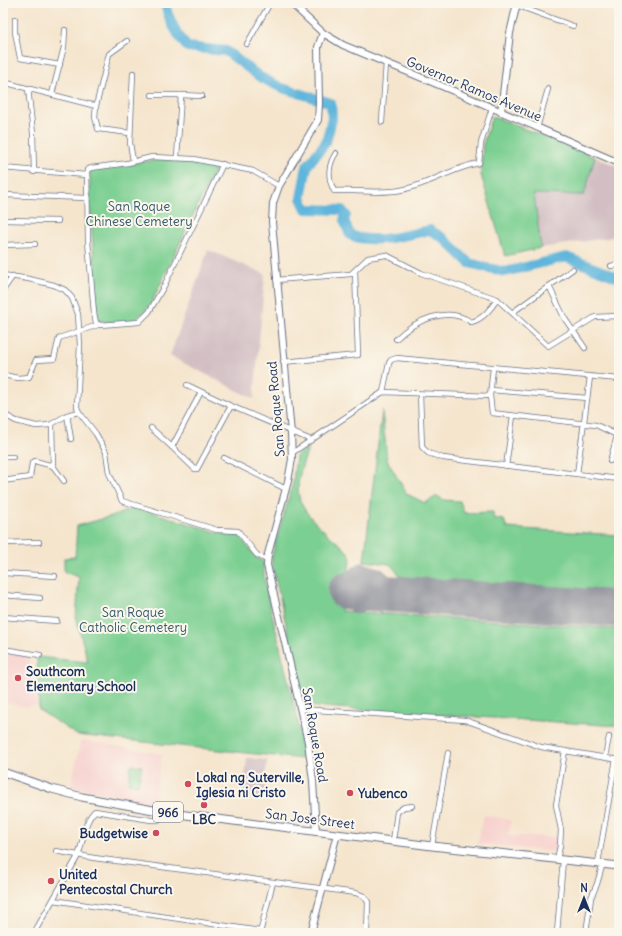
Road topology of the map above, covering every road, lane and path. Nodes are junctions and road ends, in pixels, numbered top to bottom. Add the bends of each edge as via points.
1 (270, 3) edge
2 (291, 3) edge
3 (516, 4) edge
4 (15, 19) dead end
5 (573, 26) dead end
6 (65, 30) dead end
7 (323, 33) junction
8 (127, 41) dead end
9 (248, 44) dead end
10 (386, 63) junction
11 (60, 65) junction
12 (133, 73) dead end
13 (3, 82) edge
14 (28, 88) junction
15 (548, 89) dead end
16 (52, 94) junction
17 (152, 95) dead end
18 (181, 95) junction
19 (202, 96) dead end
20 (96, 106) junction
21 (492, 108) junction
22 (501, 112) junction
23 (382, 122) dead end
24 (537, 128) junction
25 (130, 133) junction
26 (336, 153) dead end
27 (177, 158) junction
28 (133, 161) junction
29 (619, 163) edge
30 (223, 164) junction
31 (3, 168) edge
32 (34, 172) junction
33 (86, 175) junction
34 (279, 186) junction
35 (3, 194) edge
36 (87, 198) junction
37 (3, 220) edge
38 (58, 221) dead end
39 (36, 244) dead end
40 (3, 245) edge
41 (619, 264) edge
42 (611, 266) dead end
43 (573, 269) dead end
44 (355, 271) junction
45 (3, 275) edge
46 (13, 276) junction
47 (276, 280) junction
48 (549, 286) junction
49 (3, 290) edge
50 (497, 299) junction
51 (513, 312) junction
52 (617, 316) dead end
53 (98, 325) junction
54 (574, 330) junction
55 (78, 331) junction
56 (396, 339) dead end
57 (585, 348) dead end
58 (283, 362) junction
59 (493, 368) junction
60 (3, 375) edge
61 (590, 377) junction
62 (619, 379) edge
63 (186, 385) dead end
64 (491, 390) junction
65 (201, 392) junction
66 (383, 392) junction
67 (420, 394) junction
68 (490, 396) junction
69 (587, 398) junction
70 (231, 406) junction
71 (78, 412) junction
72 (3, 414) edge
73 (67, 414) junction
74 (513, 416) junction
75 (619, 417) edge
76 (583, 423) junction
77 (52, 424) junction
78 (151, 428) dead end
79 (291, 433) junction
80 (617, 436) edge
81 (71, 439) dead end
82 (311, 440) junction
83 (172, 447) junction
84 (292, 453) junction
85 (3, 457) edge
86 (13, 457) dead end
87 (224, 458) dead end
88 (610, 461) dead end
89 (53, 466) junction
90 (506, 466) junction
91 (577, 474) junction
92 (619, 479) edge
93 (3, 481) edge
94 (64, 481) dead end
95 (286, 489) junction
96 (39, 542) dead end
97 (3, 543) edge
98 (267, 560) junction
99 (3, 573) edge
100 (55, 576) dead end
101 (3, 596) edge
102 (40, 598) dead end
103 (3, 617) edge
104 (57, 620) dead end
105 (3, 649) edge
106 (40, 655) dead end
107 (301, 709) junction
108 (609, 736) dead end
109 (565, 751) junction
110 (448, 753) dead end
111 (605, 757) junction
112 (618, 759) edge
113 (3, 772) edge
114 (412, 806) dead end
115 (167, 812) junction
116 (316, 832) junction
117 (337, 834) junction
118 (392, 841) junction
119 (432, 846) junction
120 (56, 851) dead end
121 (78, 856) junction
122 (560, 859) junction
123 (600, 863) junction
124 (619, 866) edge
125 (273, 882) junction
126 (323, 889) junction
127 (53, 900) junction
128 (260, 932) edge
129 (34, 933) edge
130 (311, 933) edge
131 (367, 933) edge
132 (557, 933) edge
133 (586, 933) edge

1 - 9 street
2 - 7 main road
3 - 5 street
3 - 22 main road
4 - 11 street via 20,58
6 - 11 street
7 - 10 main road, Governor Ramos Avenue via 343,45
7 - 34 main road, San Roque Road via 318,46 318,120
8 - 20 street via 109,54
10 - 21 main road, Governor Ramos Avenue
10 - 23 street
11 - 16 street
12 - 25 street
13 - 14 street
14 - 16 street
14 - 32 street
15 - 24 street
16 - 20 street
17 - 18 street
18 - 19 street
18 - 27 street
20 - 25 street via 98,130
21 - 22 main road, Governor Ramos Avenue
21 - 26 street via 481,143 479,163 456,169 415,186 400,190 334,191 328,172 330,162
22 - 24 main road, Governor Ramos Avenue
24 - 29 main road, Governor Ramos Avenue
25 - 28 street via 130,152
27 - 28 street via 152,157
27 - 30 street
28 - 33 street via 90,168
30 - 34 street via 253,171
30 - 53 street via 149,312 138,322
31 - 32 street
32 - 33 street
33 - 36 street
34 - 47 main road, San Roque Road via 272,212
35 - 36 street
36 - 53 street via 94,313
37 - 38 street
39 - 40 street
41 - 42 street
43 - 48 street
44 - 47 street via 351,274
44 - 50 street via 360,263 368,258 386,255 421,273
44 - 58 street via 358,355
45 - 46 street
46 - 49 street
46 - 55 street via 47,283 68,293 77,310
47 - 58 main road, San Roque Road
48 - 51 street
48 - 54 street via 565,319
50 - 51 street
50 - 56 street via 492,308 475,321 452,315 434,317 406,329
51 - 54 street via 548,346
52 - 54 street via 595,317
53 - 55 street
54 - 57 street
55 - 60 street via 57,340 54,359 36,360 28,377
55 - 71 street
58 - 79 main road, San Roque Road
59 - 61 street
59 - 64 street
59 - 66 street via 397,358 389,363
61 - 62 street
61 - 69 street
63 - 65 street
64 - 68 street
64 - 69 street
65 - 70 street
65 - 83 street
66 - 67 street
66 - 82 street
67 - 68 street
67 - 90 street via 422,447 425,451 435,456
68 - 74 street via 492,413
69 - 76 street
70 - 79 street
70 - 83 street via 197,469
71 - 73 street
71 - 98 street via 96,434 106,452 110,473 125,503 217,530 238,531 257,555
72 - 77 street via 16,421 36,426
73 - 77 street
73 - 81 street
74 - 76 street
74 - 90 street
75 - 80 street
76 - 80 street via 596,425
76 - 91 street
77 - 89 street
78 - 83 street
79 - 82 street
79 - 84 main road, San Roque Road
80 - 88 street
82 - 84 street
84 - 95 main road, San Roque Road
85 - 86 street
87 - 95 street
89 - 93 street via 33,462 30,477
89 - 94 street
90 - 91 street
91 - 92 street
95 - 98 main road, San Roque Road
96 - 97 street
98 - 107 main road, San Roque Road
99 - 100 street
101 - 102 street
103 - 104 street
105 - 106 street
107 - 109 street via 466,720 541,747
107 - 116 main road, San Roque Road via 311,760
108 - 111 street
109 - 111 street
109 - 122 street via 556,805 562,830
110 - 119 street
111 - 112 street
112 - 123 street
113 - 115 main road, San Jose Street / 966 via 82,797
114 - 118 street via 404,807 397,812
115 - 116 main road, San Jose Street / 966
115 - 121 street via 158,820 152,820 95,811 87,820
116 - 117 main road, San Jose Street / 966
117 - 118 main road, San Jose Street / 966
117 - 126 main road
118 - 119 main road, San Jose Street / 966
119 - 122 main road, San Jose Street / 966
120 - 121 street
121 - 125 street
121 - 127 street
122 - 123 main road, San Jose Street / 966
122 - 132 street
123 - 124 main road, San Jose Street / 966
123 - 133 street
125 - 126 street
125 - 128 street
126 - 130 main road
126 - 131 street via 364,896 369,911
127 - 128 street
127 - 129 street

